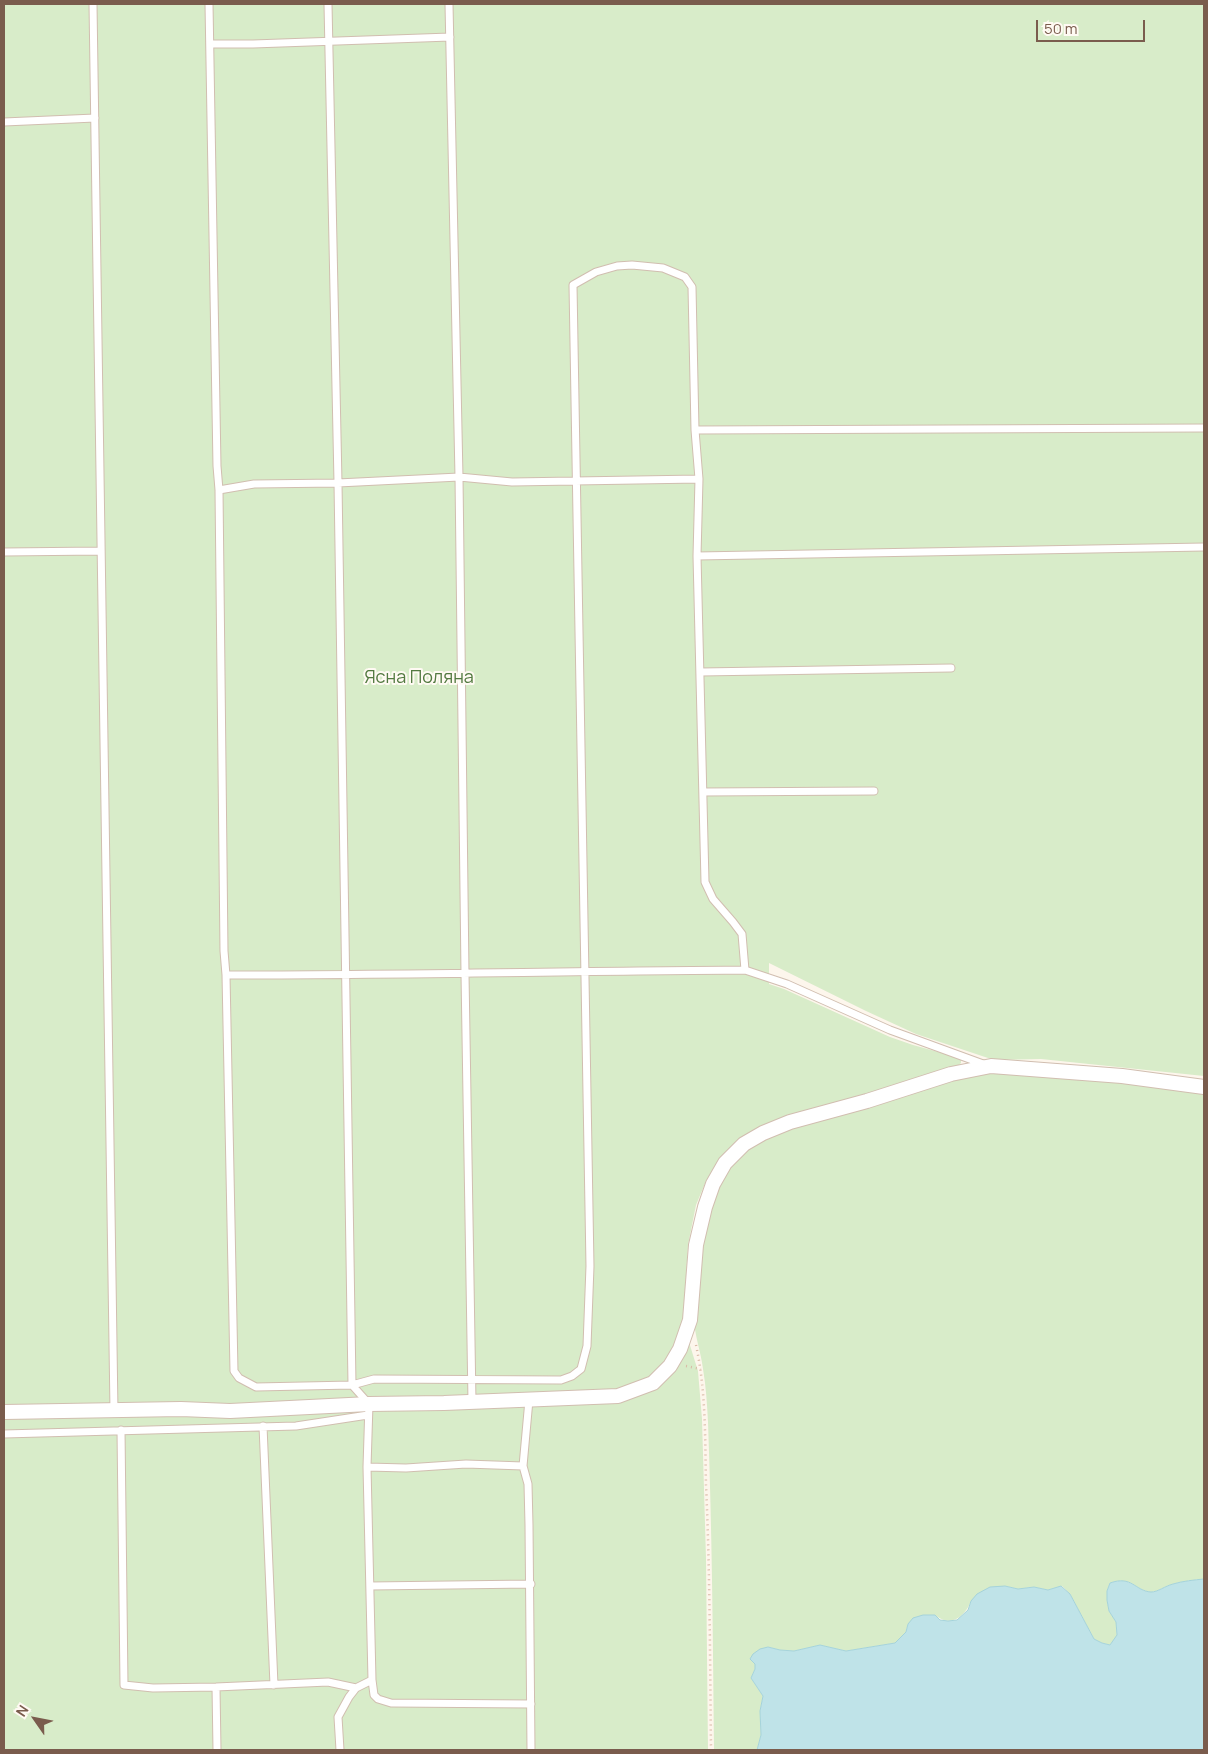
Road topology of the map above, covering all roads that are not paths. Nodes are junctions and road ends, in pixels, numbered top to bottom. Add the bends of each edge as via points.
1 (94, 4) edge
2 (209, 4) edge
3 (328, 4) edge
4 (449, 4) edge
5 (450, 37) junction
6 (328, 41) junction
7 (210, 44) junction
8 (95, 118) junction
9 (4, 122) edge
10 (1204, 428) edge
11 (695, 430) junction
12 (459, 477) junction
13 (699, 479) junction
14 (578, 482) junction
15 (338, 483) junction
16 (219, 490) junction
17 (1204, 547) edge
18 (101, 551) junction
19 (4, 552) edge
20 (697, 556) junction
21 (951, 668) dead end
22 (701, 672) junction
23 (874, 791) dead end
24 (703, 792) junction
25 (745, 970) junction
26 (585, 971) junction
27 (464, 974) junction
28 (226, 975) junction
29 (345, 975) junction
30 (991, 1066) junction
31 (1204, 1087) edge
32 (471, 1379) junction
33 (352, 1385) junction
34 (529, 1400) junction
35 (472, 1402) junction
36 (114, 1410) junction
37 (368, 1410) junction
38 (4, 1412) edge
39 (263, 1426) junction
40 (121, 1430) junction
41 (4, 1434) edge
42 (523, 1466) junction
43 (367, 1467) junction
44 (531, 1584) junction
45 (370, 1586) junction
46 (372, 1680) junction
47 (274, 1685) junction
48 (216, 1687) junction
49 (356, 1688) junction
50 (531, 1704) junction
51 (217, 1750) edge
52 (340, 1750) edge
53 (531, 1750) edge

1 - 8 lane
2 - 7 lane
3 - 6 lane
4 - 5 lane
5 - 6 lane
5 - 12 lane
6 - 7 lane
6 - 15 lane
7 - 16 lane
8 - 9 lane
8 - 18 lane
10 - 11 lane
11 - 13 lane
11 - 14 lane via 692,287 685,277 663,268 632,264 596,272 574,285
12 - 14 lane via 512,482
12 - 15 lane
12 - 27 lane
13 - 14 lane
13 - 20 lane
14 - 26 lane
15 - 16 lane via 254,484
15 - 29 lane
16 - 28 lane
17 - 20 lane
18 - 19 lane
18 - 36 lane
20 - 22 lane
21 - 22 lane
22 - 24 lane
23 - 24 lane
24 - 25 lane via 705,882 713,899 742,934
25 - 26 lane
25 - 30 lane via 787,984 890,1030
26 - 27 lane
26 - 32 lane via 590,1266 587,1346 581,1369 561,1380
27 - 29 lane
27 - 32 lane
28 - 29 lane
28 - 33 lane via 234,1371 239,1378 256,1387
29 - 33 lane
30 - 31 street via 1122,1076
30 - 34 street via 951,1074 790,1122 744,1144 725,1164 704,1207 696,1245 690,1320 670,1366 652,1383 618,1396
32 - 33 lane via 374,1379
32 - 35 lane
33 - 37 lane
34 - 35 street
34 - 42 lane
35 - 37 street
36 - 37 street
36 - 38 street
37 - 39 lane via 296,1426
37 - 43 lane
39 - 40 lane
39 - 47 lane
40 - 41 lane
40 - 48 lane via 124,1685
42 - 43 lane
42 - 44 lane via 528,1484
43 - 45 lane
44 - 45 lane
44 - 50 lane
45 - 46 lane
46 - 49 lane
46 - 50 lane via 374,1695 391,1703
47 - 48 lane
47 - 49 lane via 328,1682
48 - 51 lane
49 - 52 lane via 338,1717
50 - 53 lane

